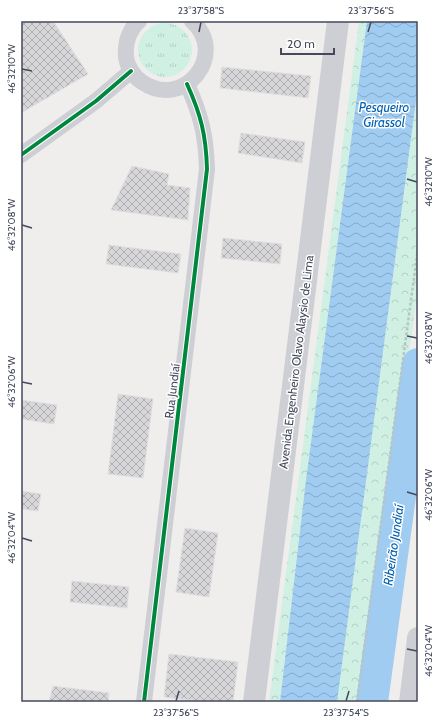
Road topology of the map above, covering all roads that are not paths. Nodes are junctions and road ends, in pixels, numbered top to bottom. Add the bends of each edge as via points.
1 (139, 21) edge
2 (192, 21) edge
3 (338, 21) edge
4 (131, 71) junction
5 (187, 84) junction
6 (21, 155) edge
7 (418, 638) edge
8 (144, 702) edge
9 (254, 702) edge
10 (410, 702) edge

1 - 4 street via 129,35 126,47
2 - 5 street via 202,34 205,57 196,77
3 - 9 main road, Avenida Engenheiro Olavo Alaysio de Lima
4 - 5 street via 139,81 150,88 163,91
4 - 6 street via 96,101
5 - 8 street, Rua Jundiaí via 199,110 206,141 207,169
7 - 10 main road

